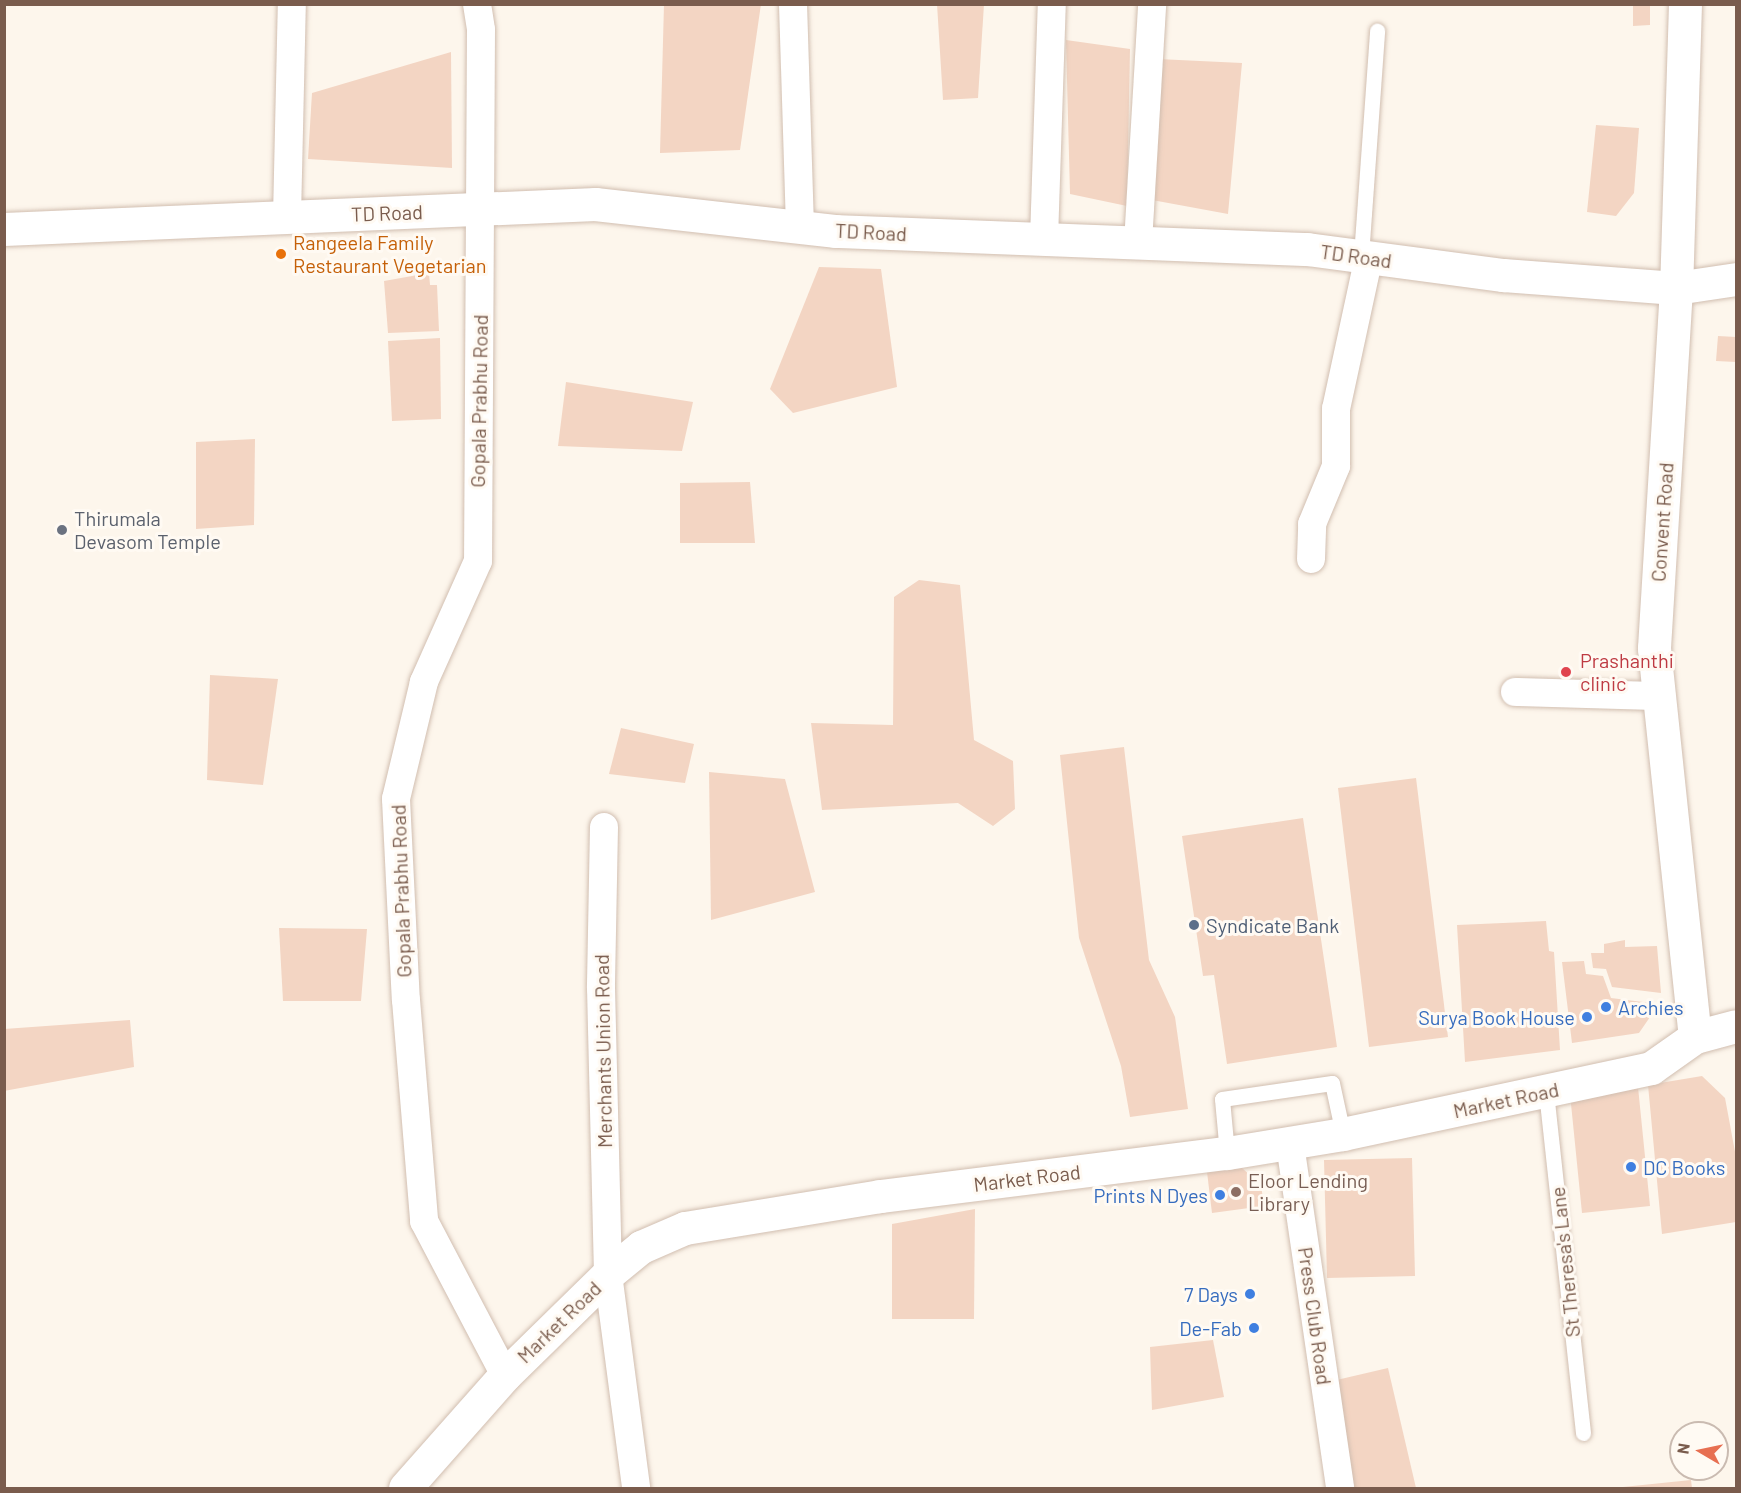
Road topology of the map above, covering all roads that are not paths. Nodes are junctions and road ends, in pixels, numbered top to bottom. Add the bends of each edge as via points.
1 (292, 4) edge
2 (477, 4) edge
3 (793, 4) edge
4 (1052, 4) edge
5 (1152, 4) edge
6 (1685, 4) edge
7 (1377, 32) dead end
8 (482, 209) junction
9 (287, 217) junction
10 (800, 227) junction
11 (4, 229) edge
12 (1044, 239) junction
13 (1138, 243) junction
14 (1365, 257) junction
15 (1737, 279) edge
16 (1676, 288) junction
17 (1311, 559) dead end
18 (1515, 692) dead end
19 (1658, 696) junction
20 (604, 827) dead end
21 (1737, 1026) edge
22 (1695, 1037) junction
23 (1546, 1092) junction
24 (1343, 1134) junction
25 (1290, 1144) junction
26 (1227, 1153) junction
27 (608, 1274) junction
28 (505, 1375) junction
29 (1583, 1432) dead end
30 (405, 1488) edge
31 (636, 1488) edge
32 (1340, 1488) edge

1 - 9 street
2 - 8 street, Gopala Prabhu Road via 481,30
3 - 10 street
4 - 12 street
5 - 13 street
6 - 16 street, Convent Road
7 - 14 lane
8 - 9 street, TD Road
8 - 10 street, TD Road via 595,204
8 - 28 street, Gopala Prabhu Road via 478,561 424,682 396,799 406,1000 424,1221
9 - 11 street, TD Road
10 - 12 street, TD Road
12 - 13 street, TD Road
13 - 14 street, TD Road via 1307,249
14 - 16 street, TD Road via 1503,275
14 - 17 street via 1336,409 1336,466 1312,524
15 - 16 street, TD Road
16 - 19 street, Convent Road via 1654,648
18 - 19 street
19 - 22 street, Convent Road
20 - 27 street, Merchants Union Road via 601,988
21 - 22 street, Market Road
22 - 23 street, Market Road via 1651,1068
23 - 24 street, Market Road
23 - 29 lane, St Theresa's Lane
24 - 25 street, Market Road
24 - 26 lane via 1332,1083 1222,1099
25 - 26 street, Market Road
25 - 32 street, Press Club Road
26 - 27 street, Market Road via 880,1196 685,1228 641,1247
27 - 28 street, Market Road
27 - 31 street, Merchants Union Road
28 - 30 street, Market Road

